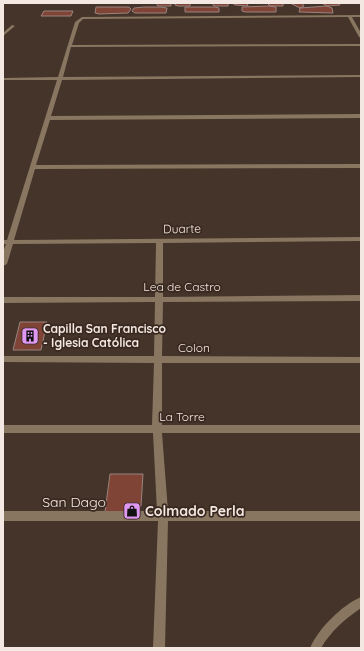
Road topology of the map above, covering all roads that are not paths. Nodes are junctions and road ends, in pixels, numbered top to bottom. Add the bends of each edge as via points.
1 (349, 16) junction
2 (361, 16) edge
3 (13, 26) dead end
4 (3, 34) edge
5 (361, 38) edge
6 (361, 45) edge
7 (70, 46) junction
8 (361, 76) edge
9 (3, 79) edge
10 (60, 79) junction
11 (361, 116) edge
12 (48, 118) junction
13 (361, 166) edge
14 (33, 167) junction
15 (361, 239) edge
16 (160, 240) junction
17 (6, 242) edge
18 (3, 264) edge
19 (361, 298) edge
20 (3, 300) edge
21 (159, 300) junction
22 (3, 359) edge
23 (159, 359) junction
24 (361, 360) edge
25 (3, 429) edge
26 (157, 429) junction
27 (361, 429) edge
28 (3, 516) edge
29 (163, 516) junction
30 (361, 516) edge
31 (361, 602) edge
32 (159, 648) edge
33 (315, 648) edge

1 - 2 street
1 - 5 street
1 - 7 street via 82,18 77,22
3 - 4 street
6 - 7 street
7 - 10 street
8 - 10 street
9 - 10 street
10 - 12 street
11 - 12 street
12 - 14 street
13 - 14 street
14 - 17 street
15 - 16 street, Duarte
16 - 17 street, Duarte
16 - 21 street
17 - 18 street
19 - 21 street, Lea de Castro
20 - 21 street, Lea de Castro
21 - 23 street
22 - 23 street, Colon
23 - 24 street, Colon
23 - 26 street
25 - 26 street, La Torre
26 - 27 street, La Torre
26 - 29 street
28 - 29 street, San Dago
29 - 30 street, San Dago
29 - 32 street
31 - 33 lane via 340,616 321,637

